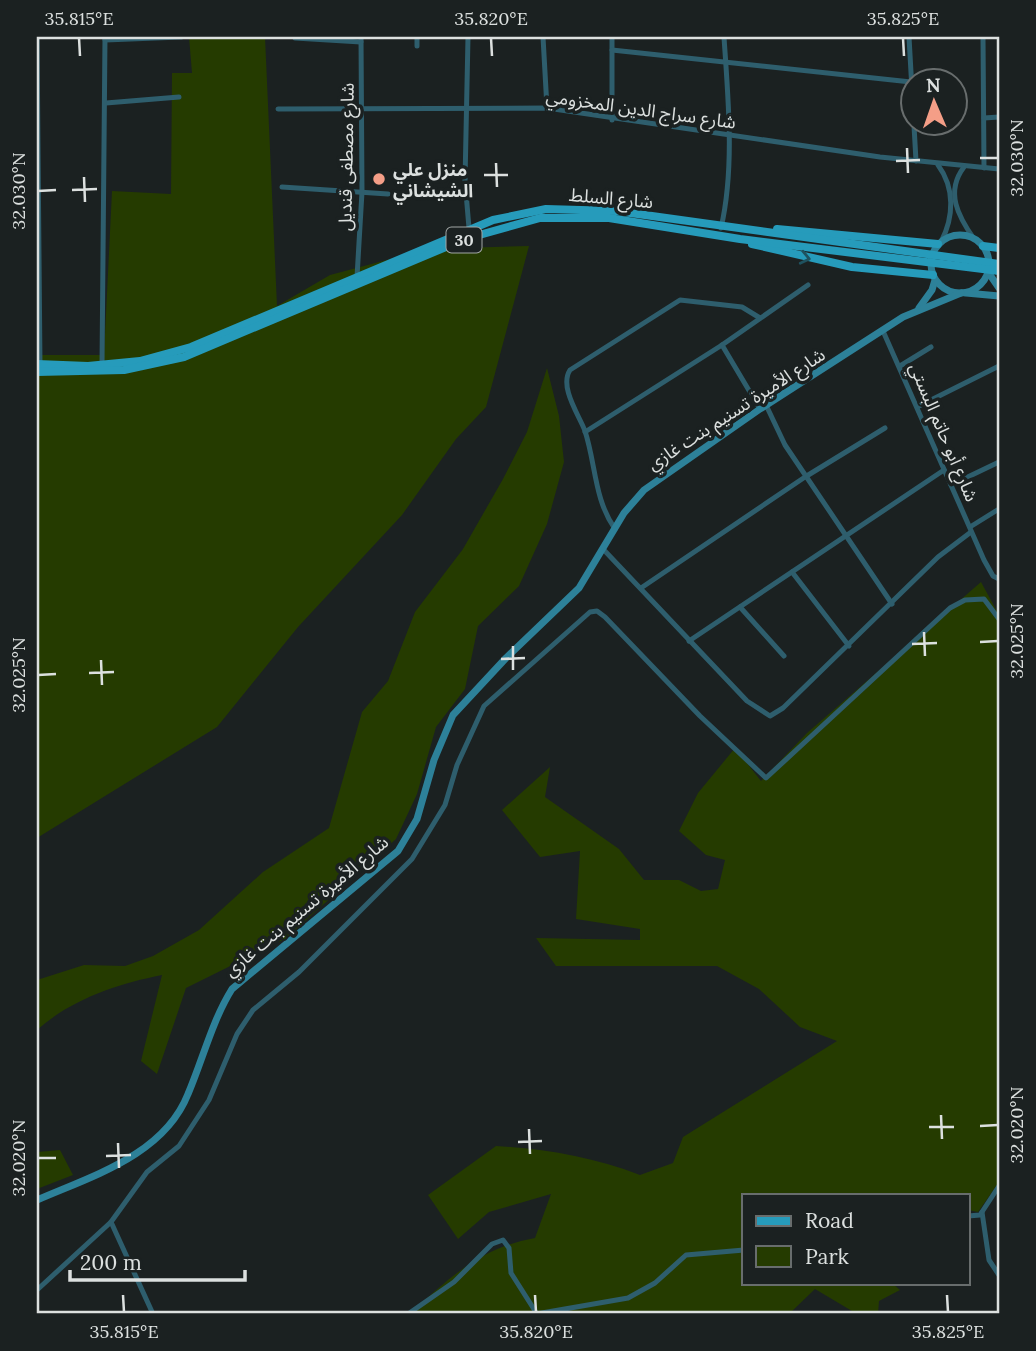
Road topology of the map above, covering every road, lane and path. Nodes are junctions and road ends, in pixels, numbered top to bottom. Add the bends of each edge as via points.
1 (37, 37) edge
2 (181, 37) edge
3 (417, 37) edge
4 (468, 37) edge
5 (543, 37) edge
6 (612, 37) edge
7 (724, 37) edge
8 (909, 37) edge
9 (983, 37) edge
10 (105, 38) edge
11 (295, 38) edge
12 (361, 39) edge
13 (417, 46) dead end
14 (612, 50) junction
15 (726, 62) junction
16 (910, 66) edge
17 (900, 81) edge
18 (179, 97) dead end
19 (106, 103) junction
20 (465, 108) junction
21 (547, 108) junction
22 (278, 109) dead end
23 (362, 109) junction
24 (999, 117) edge
25 (984, 118) junction
26 (612, 120) junction
27 (727, 135) junction
28 (914, 136) edge
29 (916, 161) junction
30 (938, 164) junction
31 (964, 167) junction
32 (984, 168) junction
33 (999, 169) edge
34 (282, 187) dead end
35 (362, 192) junction
36 (388, 194) dead end
37 (952, 197) junction
38 (470, 228) junction
39 (721, 228) junction
40 (750, 231) junction
41 (740, 239) junction
42 (974, 239) junction
43 (940, 243) junction
44 (983, 246) junction
45 (999, 248) edge
46 (909, 257) junction
47 (38, 264) edge
48 (999, 264) edge
49 (999, 271) edge
50 (988, 272) junction
51 (358, 277) junction
52 (934, 278) junction
53 (808, 285) dead end
54 (999, 288) edge
55 (963, 293) junction
56 (999, 296) edge
57 (917, 311) junction
58 (760, 318) junction
59 (883, 331) junction
60 (722, 345) junction
61 (931, 347) dead end
62 (103, 365) junction
63 (900, 366) junction
64 (999, 366) edge
65 (38, 367) edge
66 (763, 407) junction
67 (917, 407) junction
68 (885, 428) dead end
69 (585, 432) junction
70 (999, 462) edge
71 (944, 470) junction
72 (806, 477) junction
73 (951, 485) junction
74 (999, 509) edge
75 (615, 529) junction
76 (971, 529) junction
77 (845, 537) junction
78 (603, 549) junction
79 (792, 572) junction
80 (999, 579) edge
81 (641, 588) junction
82 (892, 604) junction
83 (740, 607) junction
84 (999, 619) edge
85 (689, 640) junction
86 (849, 646) junction
87 (784, 656) dead end
88 (999, 1186) edge
89 (37, 1200) edge
90 (982, 1212) junction
91 (970, 1215) edge
92 (111, 1222) junction
93 (742, 1250) edge
94 (999, 1275) edge
95 (37, 1290) edge
96 (153, 1314) edge
97 (408, 1314) edge
98 (536, 1314) edge

1 - 47 street
2 - 10 street
3 - 13 street
4 - 20 street
5 - 21 street
6 - 14 street
7 - 15 street
8 - 16 street
9 - 25 street
10 - 19 street
11 - 12 street
12 - 23 street, شارع مصطفى قنديل
14 - 15 street
14 - 26 street
15 - 17 street
15 - 27 street
18 - 19 street
19 - 62 street
20 - 21 street, شارع سراج الدين المخزومي
20 - 23 street, شارع سراج الدين المخزومي
20 - 38 street
21 - 26 street, شارع سراج الدين المخزومي
22 - 23 street, شارع سراج الدين المخزومي
23 - 35 street, شارع مصطفى قنديل
24 - 25 street
25 - 32 street
26 - 27 street, شارع سراج الدين المخزومي
27 - 29 street, شارع سراج الدين المخزومي
27 - 39 street via 726,206
28 - 29 street
29 - 30 street, شارع سراج الدين المخزومي
30 - 31 street, شارع سراج الدين المخزومي
30 - 37 street
31 - 32 street, شارع سراج الدين المخزومي
31 - 37 street
32 - 33 street, شارع سراج الدين المخزومي
34 - 35 street
35 - 36 street
35 - 51 street, شارع مصطفى قنديل
37 - 42 street
37 - 43 street via 951,220
38 - 39 main road, شارع السلط / 30 via 513,214 574,208
38 - 51 main road, شارع السلط / 30
39 - 40 main road, شارع السلط / 30
40 - 43 main road
40 - 46 main road, شارع السلط / 30
41 - 46 main road, شارع السلط / 30
41 -> 52 main road via 819,261
41 - 65 main road, شارع السلط / 30 via 593,217 517,222 465,239 184,357 124,370
42 - 43 main road via 961,235
42 - 44 main road
43 - 52 main road via 931,259
44 - 45 main road
44 - 50 main road
46 - 48 main road, شارع السلط / 30
46 - 49 main road, شارع السلط / 30
47 - 65 street
50 - 54 main road
50 - 55 main road via 980,285
51 - 62 main road, شارع السلط / 30 via 191,347
52 - 55 main road via 944,289
52 - 57 main road, شارع الأميرة تسنيم بنت غازي via 929,297
53 - 58 street
55 - 56 main road
55 - 57 main road, شارع الأميرة تسنيم بنت غازي
57 - 59 main road, شارع الأميرة تسنيم بنت غازي
58 - 60 street
58 - 69 street via 742,307 683,299 575,365 567,374 567,385
59 - 63 street, شارع أبو حاتم البستي
59 - 66 main road, شارع الأميرة تسنيم بنت غازي
60 - 66 street
60 - 69 street
61 - 63 street
62 - 65 main road, شارع السلط / 30
63 - 67 street, شارع أبو حاتم البستي
64 - 67 street
66 - 72 street
66 - 75 main road, شارع الأميرة تسنيم بنت غازي via 656,480 636,498
67 - 71 street, شارع أبو حاتم البستي
68 - 72 street
69 - 75 street via 598,494
70 - 73 street
71 - 73 street, شارع أبو حاتم البستي
71 - 77 street
72 - 77 street
72 - 81 street
73 - 76 street, شارع أبو حاتم البستي
74 - 76 street
75 - 78 main road, شارع الأميرة تسنيم بنت غازي
76 - 80 street, شارع أبو حاتم البستي via 991,573
76 - 82 street
77 - 79 street
77 - 82 street
78 - 81 street
78 - 89 main road, شارع الأميرة تسنيم بنت غازي via 572,596 453,715 434,760 418,819 398,851 232,989 187,1098 171,1124 124,1161
79 - 83 street
79 - 86 street
81 - 85 street
82 - 86 street
83 - 85 street
83 - 87 street
84 - 92 street via 984,599 965,600 950,608 764,778 599,611 590,612 484,706 445,805 412,859 299,972 253,1010 195,1124 179,1146 147,1172
85 - 86 street via 747,701 770,716
88 - 90 street
90 - 91 street
90 - 94 street via 989,1260
92 - 95 street
92 - 96 street
93 - 98 street via 687,1255 647,1289 628,1298
97 - 98 street via 454,1282 492,1244 503,1240 509,1248 511,1273

